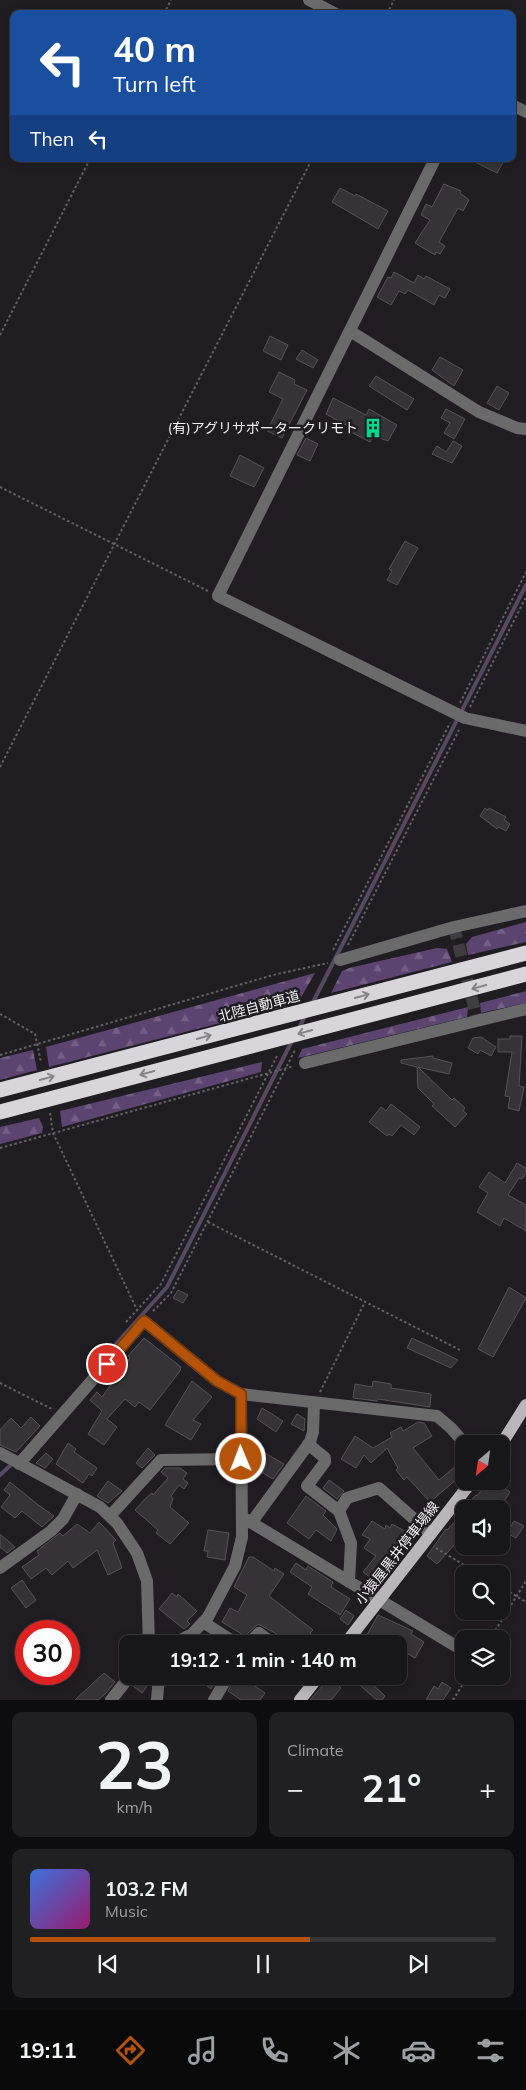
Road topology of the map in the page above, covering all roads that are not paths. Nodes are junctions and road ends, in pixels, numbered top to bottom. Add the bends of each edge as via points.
1 (310, 0) edge
2 (329, 10) edge
3 (434, 162) edge
4 (350, 331) junction
5 (526, 430) edge
6 (526, 731) edge
7 (526, 910) edge
8 (526, 953) edge
9 (340, 960) road end
10 (526, 974) edge
11 (526, 1008) edge
12 (305, 1063) road end
13 (0, 1090) edge
14 (0, 1112) edge
15 (241, 1394) junction
16 (314, 1403) junction
17 (526, 1405) edge
18 (457, 1435) edge
19 (507, 1435) edge
20 (308, 1444) junction
21 (0, 1453) edge
22 (241, 1459) junction
23 (19, 1464) junction
24 (465, 1490) edge
25 (77, 1494) junction
26 (339, 1510) junction
27 (110, 1516) junction
28 (246, 1520) junction
29 (428, 1538) junction
30 (0, 1568) edge
31 (349, 1582) junction
32 (379, 1600) junction
33 (203, 1622) junction
34 (149, 1635) edge
35 (190, 1635) edge
36 (223, 1635) edge
37 (352, 1635) edge
38 (455, 1646) edge
39 (123, 1685) edge
40 (158, 1685) edge
41 (223, 1685) edge
42 (312, 1685) edge
43 (111, 1700) edge
44 (157, 1700) edge
45 (214, 1700) edge
46 (300, 1700) edge

1 - 2 street
3 - 4 street
4 - 5 street via 479,412
4 - 6 street via 218,596 460,716
7 - 9 street
13 -> 8 highway, 北陸自動車道
10 -> 14 highway
11 - 12 street
15 - 16 street
15 - 22 street
15 - 23 street via 217,1381 144,1321
16 - 18 street via 437,1416
16 - 20 street via 313,1432
17 - 19 main road
20 - 26 street via 325,1458 325,1462 307,1486
20 - 28 street
21 - 23 street
22 - 27 street via 161,1460
22 - 28 street
23 - 25 street
24 - 29 main road, 小猿屋黒井停車場線
25 - 27 street
25 - 30 street via 63,1519 51,1532
26 - 29 street via 347,1498 379,1488
26 - 31 street via 351,1543
27 - 34 street via 127,1537 147,1581
28 - 31 street
28 - 33 street via 235,1566
29 - 32 main road, 小猿屋黒井停車場線
31 - 32 street
32 - 37 main road, 小猿屋黒井停車場線
32 - 38 street
33 - 35 street
33 - 36 street
39 - 43 street
40 - 44 street
41 - 45 street
42 - 46 main road

